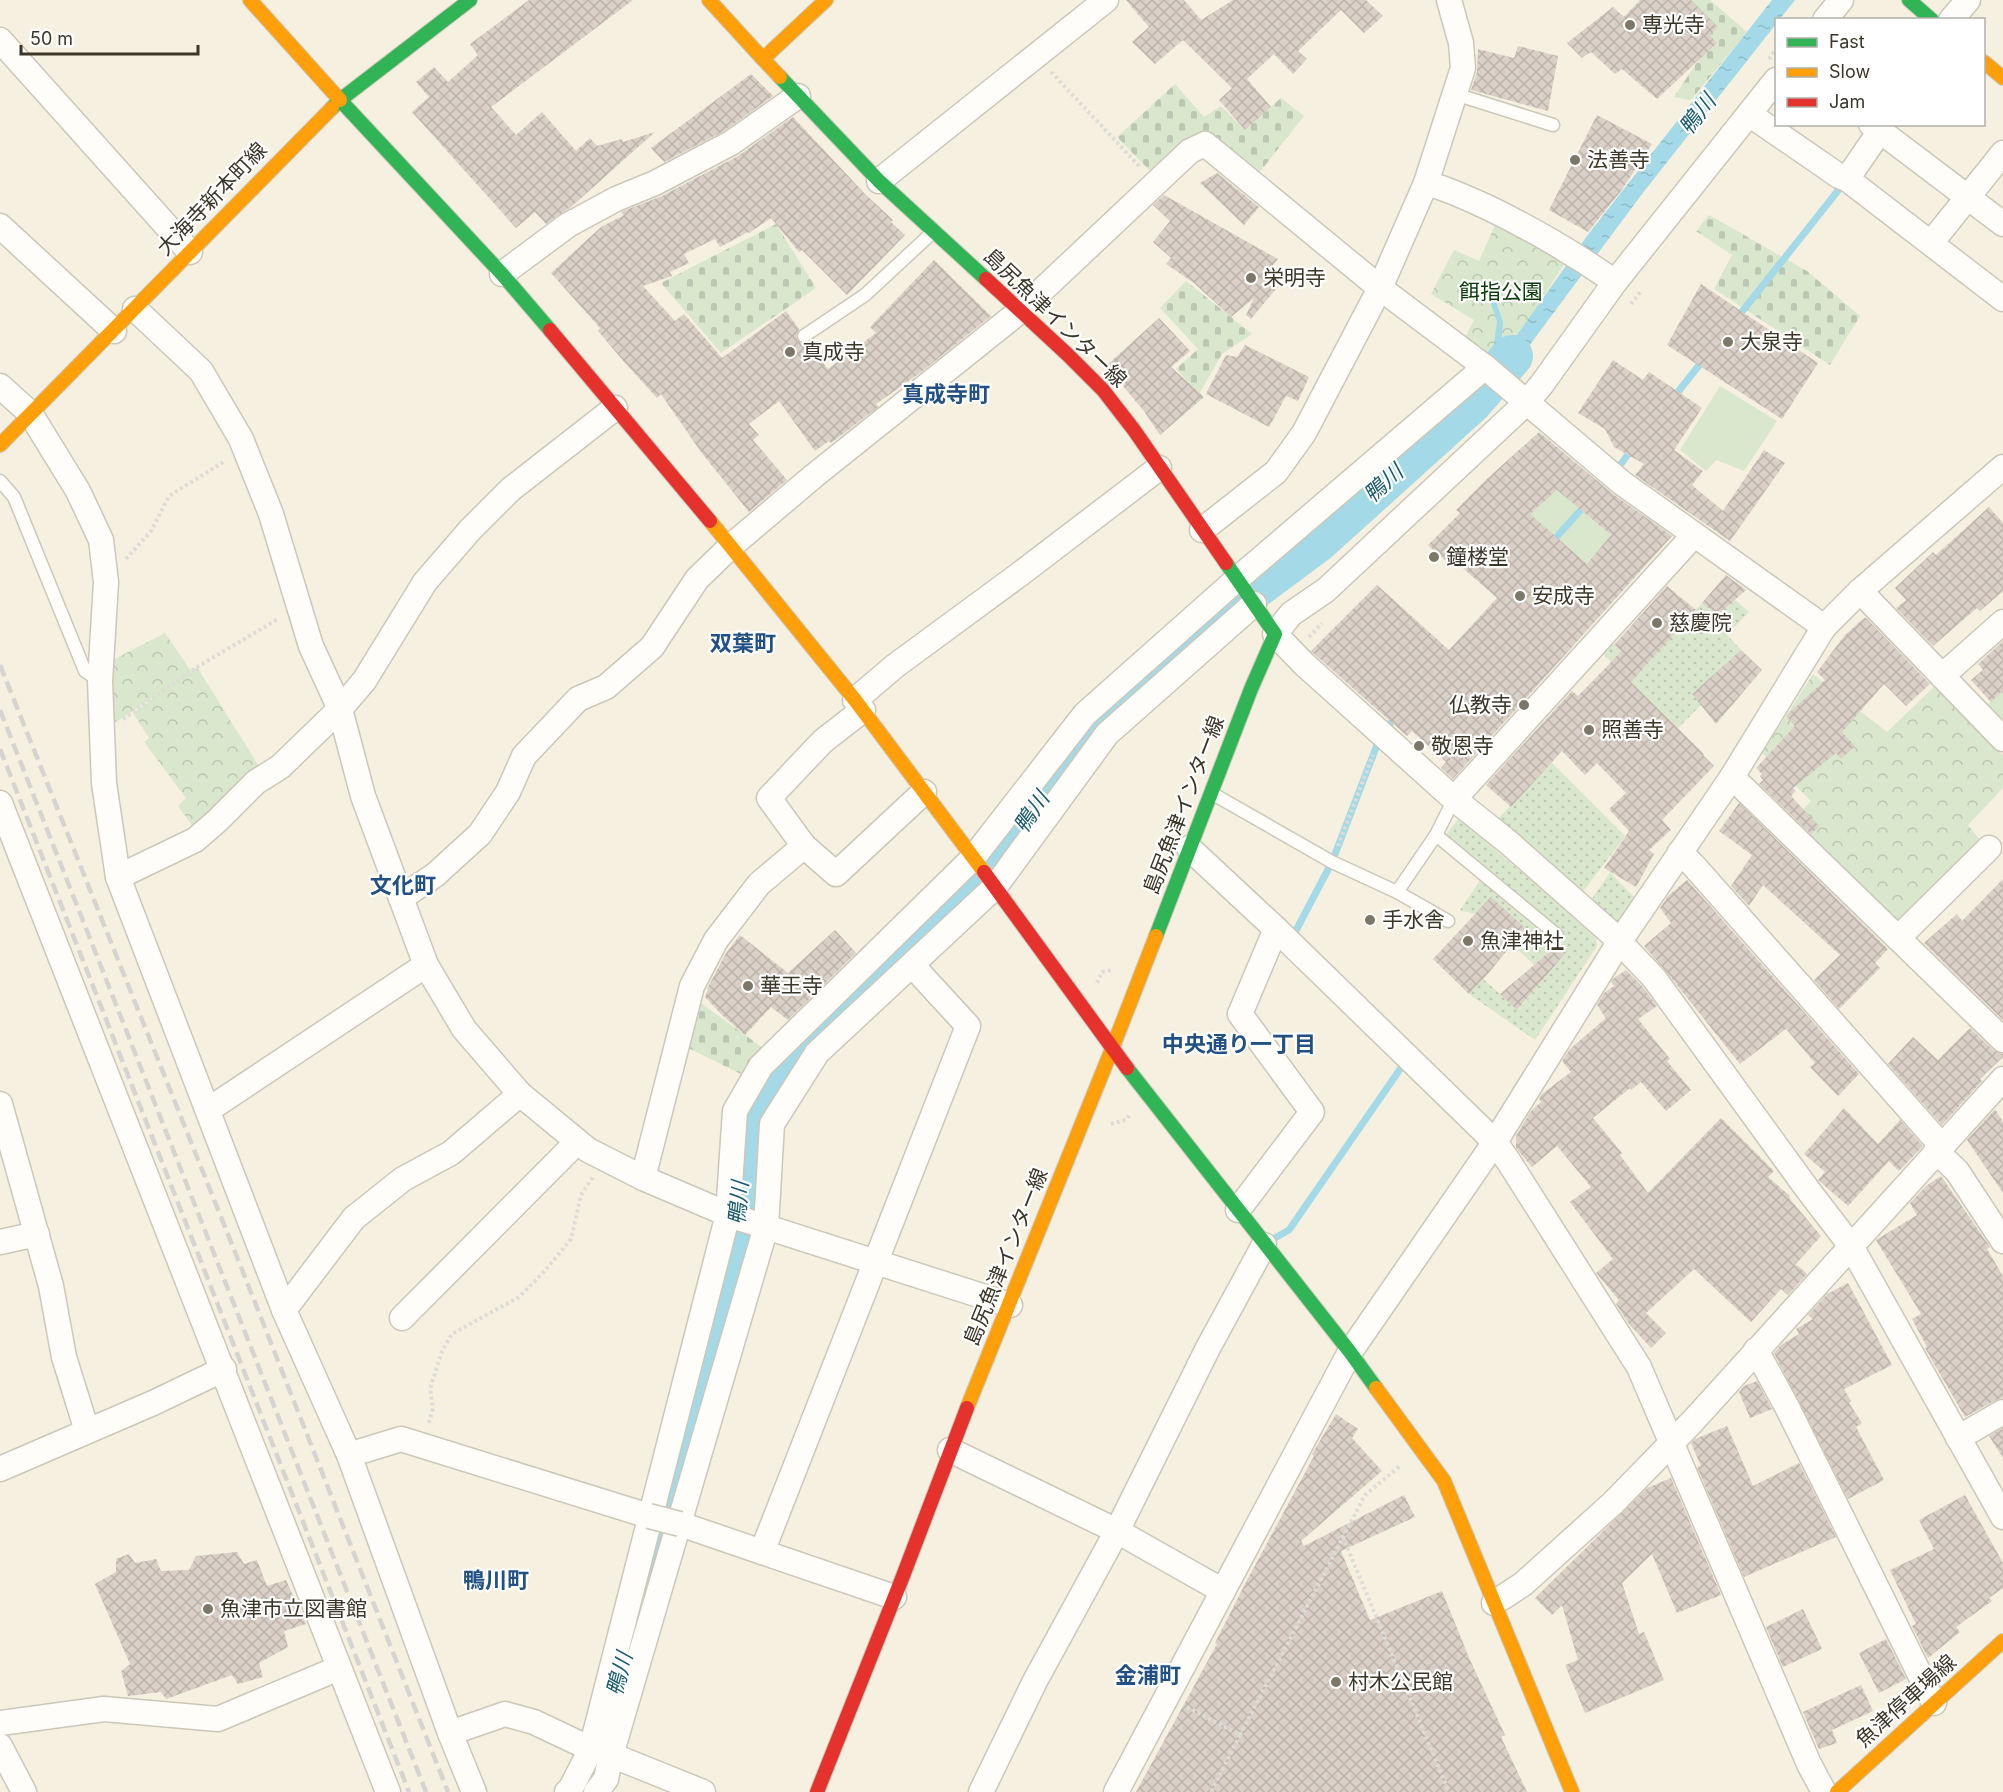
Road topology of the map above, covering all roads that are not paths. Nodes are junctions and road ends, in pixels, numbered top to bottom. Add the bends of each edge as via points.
1 (249, 0) edge
2 (470, 0) edge
3 (709, 0) edge
4 (826, 0) edge
5 (1106, 0) edge
6 (1449, 0) edge
7 (1841, 0) edge
8 (1909, 0) edge
9 (1968, 0) edge
10 (1827, 18) edge
11 (1930, 18) edge
12 (1953, 18) edge
13 (0, 40) edge
14 (763, 59) junction
15 (1985, 64) edge
16 (2003, 78) edge
17 (1775, 81) edge
18 (1455, 94) junction
19 (798, 96) junction
20 (340, 100) junction
21 (1749, 114) junction
22 (1553, 125) dead end
23 (1876, 128) edge
24 (2003, 153) edge
25 (1847, 179) junction
26 (879, 181) junction
27 (1426, 183) junction
28 (1969, 196) junction
29 (2003, 224) edge
30 (0, 226) edge
31 (933, 231) junction
32 (1931, 243) junction
33 (190, 252) junction
34 (502, 274) junction
35 (1615, 282) junction
36 (1380, 288) junction
37 (2003, 299) edge
38 (135, 309) junction
39 (1020, 311) junction
40 (114, 331) junction
41 (804, 336) dead end
42 (1485, 367) junction
43 (0, 387) edge
44 (1526, 403) junction
45 (615, 408) junction
46 (30, 413) junction
47 (0, 445) edge
48 (1159, 468) junction
49 (2002, 472) edge
50 (0, 481) edge
51 (1202, 530) junction
52 (1694, 535) junction
53 (731, 546) junction
54 (1236, 580) junction
55 (1860, 591) junction
56 (1254, 604) junction
57 (2003, 622) edge
58 (1824, 627) junction
59 (1275, 634) junction
60 (1942, 676) junction
61 (100, 681) junction
62 (859, 705) junction
63 (340, 709) junction
64 (2003, 739) edge
65 (1732, 777) junction
66 (924, 792) junction
67 (1212, 794) junction
68 (1454, 799) junction
69 (0, 803) edge
70 (1436, 835) junction
71 (804, 846) junction
72 (1189, 848) junction
73 (1989, 848) dead end
74 (1680, 852) junction
75 (973, 858) junction
76 (118, 877) junction
77 (992, 883) junction
78 (1397, 892) junction
79 (401, 898) junction
80 (1448, 921) dead end
81 (1276, 929) junction
82 (1557, 935) dead end
83 (1898, 938) junction
84 (1620, 941) junction
85 (426, 965) junction
86 (912, 965) junction
87 (2003, 1040) edge
88 (1112, 1049) junction
89 (2003, 1079) edge
90 (520, 1094) junction
91 (0, 1104) edge
92 (208, 1110) junction
93 (578, 1142) junction
94 (1495, 1142) junction
95 (1939, 1148) junction
96 (643, 1178) junction
97 (1238, 1210) junction
98 (730, 1215) junction
99 (763, 1226) junction
100 (37, 1234) junction
101 (2003, 1241) edge
102 (0, 1242) edge
103 (1264, 1245) junction
104 (1851, 1246) junction
105 (874, 1262) junction
106 (1010, 1305) junction
107 (284, 1310) junction
108 (402, 1318) dead end
109 (1756, 1350) junction
110 (1350, 1352) junction
111 (224, 1369) junction
112 (2003, 1412) edge
113 (87, 1431) junction
114 (1959, 1438) junction
115 (1671, 1444) junction
116 (950, 1450) junction
117 (349, 1455) junction
118 (0, 1469) edge
119 (2003, 1517) edge
120 (1117, 1531) junction
121 (762, 1552) junction
122 (1223, 1591) junction
123 (894, 1597) junction
124 (1494, 1603) junction
125 (2003, 1641) edge
126 (339, 1668) junction
127 (1934, 1703) junction
128 (0, 1723) edge
129 (450, 1732) junction
130 (0, 1746) edge
131 (601, 1752) junction
132 (24, 1792) edge
133 (387, 1792) edge
134 (474, 1792) edge
135 (567, 1792) edge
136 (596, 1792) edge
137 (704, 1792) edge
138 (817, 1792) edge
139 (981, 1792) edge
140 (1116, 1792) edge
141 (1572, 1792) edge
142 (1824, 1792) edge
143 (1837, 1792) edge

1 - 20 main road
2 - 20 main road, 大海寺新本町線
3 - 14 main road
4 - 14 main road
5 - 26 street
6 - 18 street via 1461,43 1463,68
7 - 10 street
8 - 11 main road
9 - 12 street
13 - 33 street
14 - 19 main road, 島尻魚津インター線
15 - 16 main road
17 - 21 street
18 - 22 lane
18 - 27 street
19 - 26 main road, 島尻魚津インター線
19 - 34 street via 731,143 568,225
20 - 33 main road, 大海寺新本町線
20 - 34 main road
21 - 25 street
21 - 35 street
23 - 25 street
23 - 28 street
24 - 28 street
25 - 32 street
26 - 31 main road, 島尻魚津インター線
27 - 35 street via 1446,188 1535,231
27 - 36 street
28 - 29 street
28 - 32 street
30 - 40 street
31 - 39 main road, 島尻魚津インター線
31 - 41 lane via 865,295
32 - 37 street
33 - 38 main road, 大海寺新本町線
34 - 45 main road
35 - 44 street
36 - 39 street via 1205,144 1190,151
36 - 42 street
36 - 51 street via 1304,433 1276,472
38 - 40 main road, 大海寺新本町線
38 - 63 street via 201,371 242,439 271,514 311,646
39 - 48 main road, 島尻魚津インター線 via 1103,390
39 - 53 street
40 - 46 main road, 大海寺新本町線
42 - 44 street
42 - 54 street
43 - 46 street
44 - 52 street via 1622,483
44 - 59 street via 1326,590 1291,614
45 - 53 main road
45 - 63 street via 511,489 470,530 425,582 364,681
46 - 47 main road, 大海寺新本町線
46 - 61 street via 78,491 101,540 106,582
48 - 51 main road, 島尻魚津インター線
48 - 62 street via 895,666
49 - 55 street
50 - 61 lane via 14,497 85,671
51 - 54 main road, 島尻魚津インター線
52 - 58 street
52 - 68 street
53 - 62 main road
53 - 79 street via 697,579 652,647 606,687 578,699 524,756 508,792 480,834 435,875
54 - 56 main road, 島尻魚津インター線
54 - 75 street via 1085,714
55 - 58 street
55 - 60 street
56 - 59 main road, 島尻魚津インター線
56 - 77 street via 1107,734
57 - 60 street
58 - 65 street
59 - 67 main road, 島尻魚津インター線
59 - 68 street
60 - 64 street
61 - 76 street via 104,783
62 - 66 main road
62 - 71 street via 769,798
63 - 76 street via 195,840
63 - 79 street via 363,796
65 - 74 street
65 - 83 street
66 - 71 street via 836,874
66 - 75 main road
67 - 72 main road, 島尻魚津インター線
67 - 78 lane via 1332,862
68 - 70 lane
68 - 84 street
69 - 111 street
70 - 78 lane
70 - 82 lane
71 - 96 street via 759,884 716,939 692,986
72 - 81 street
72 - 88 main road, 島尻魚津インター線
73 - 83 street
74 - 84 street
74 - 95 street
75 - 77 main road
75 - 98 street via 761,1066 735,1111
76 - 92 street
77 - 86 street
77 - 88 main road
78 - 80 lane
79 - 85 street
81 - 94 street
81 - 97 street via 1240,1014 1312,1112
83 - 87 street
84 - 94 street
84 - 104 street via 1654,978
85 - 90 street via 464,1029
85 - 92 street
86 - 99 street via 817,1053 772,1124
86 - 105 street via 968,1026
88 - 97 main road
88 - 106 main road, 島尻魚津インター線
89 - 95 street
90 - 93 street
90 - 107 street via 451,1153 403,1179 354,1218
91 - 100 street
92 - 107 street
93 - 96 street
93 - 108 street
94 - 110 street
94 - 115 street via 1639,1368
95 - 101 street
95 - 104 street
96 - 98 street
97 - 103 main road
98 - 99 street
98 - 131 street
99 - 105 street
99 - 131 street
100 - 102 street
100 - 113 street via 64,1357
103 - 110 main road
103 - 120 street
104 - 109 street
104 - 114 street
105 - 106 street
105 - 121 street
106 - 116 main road, 島尻魚津インター線
107 - 117 street
109 - 115 street
109 - 127 street
110 - 122 street
110 - 124 main road via 1444,1481
111 - 113 street
111 - 126 street
112 - 114 street
113 - 118 street
114 - 119 street
115 - 124 street via 1523,1584
115 - 142 street
116 - 120 street
116 - 123 main road, 島尻魚津インター線
117 - 121 street, bridge via 401,1439
117 - 129 street
120 - 122 street
120 - 139 street via 1035,1681
121 - 123 street
122 - 140 street
123 - 138 main road, 島尻魚津インター線
124 - 141 main road
125 - 127 main road, 魚津停車場線
126 - 128 street via 218,1719 104,1709
126 - 133 street
127 - 143 main road, 魚津停車場線
129 - 131 street via 505,1714 534,1722
129 - 134 street
130 - 132 street
131 - 135 street
131 - 136 street via 606,1779
131 - 137 street

